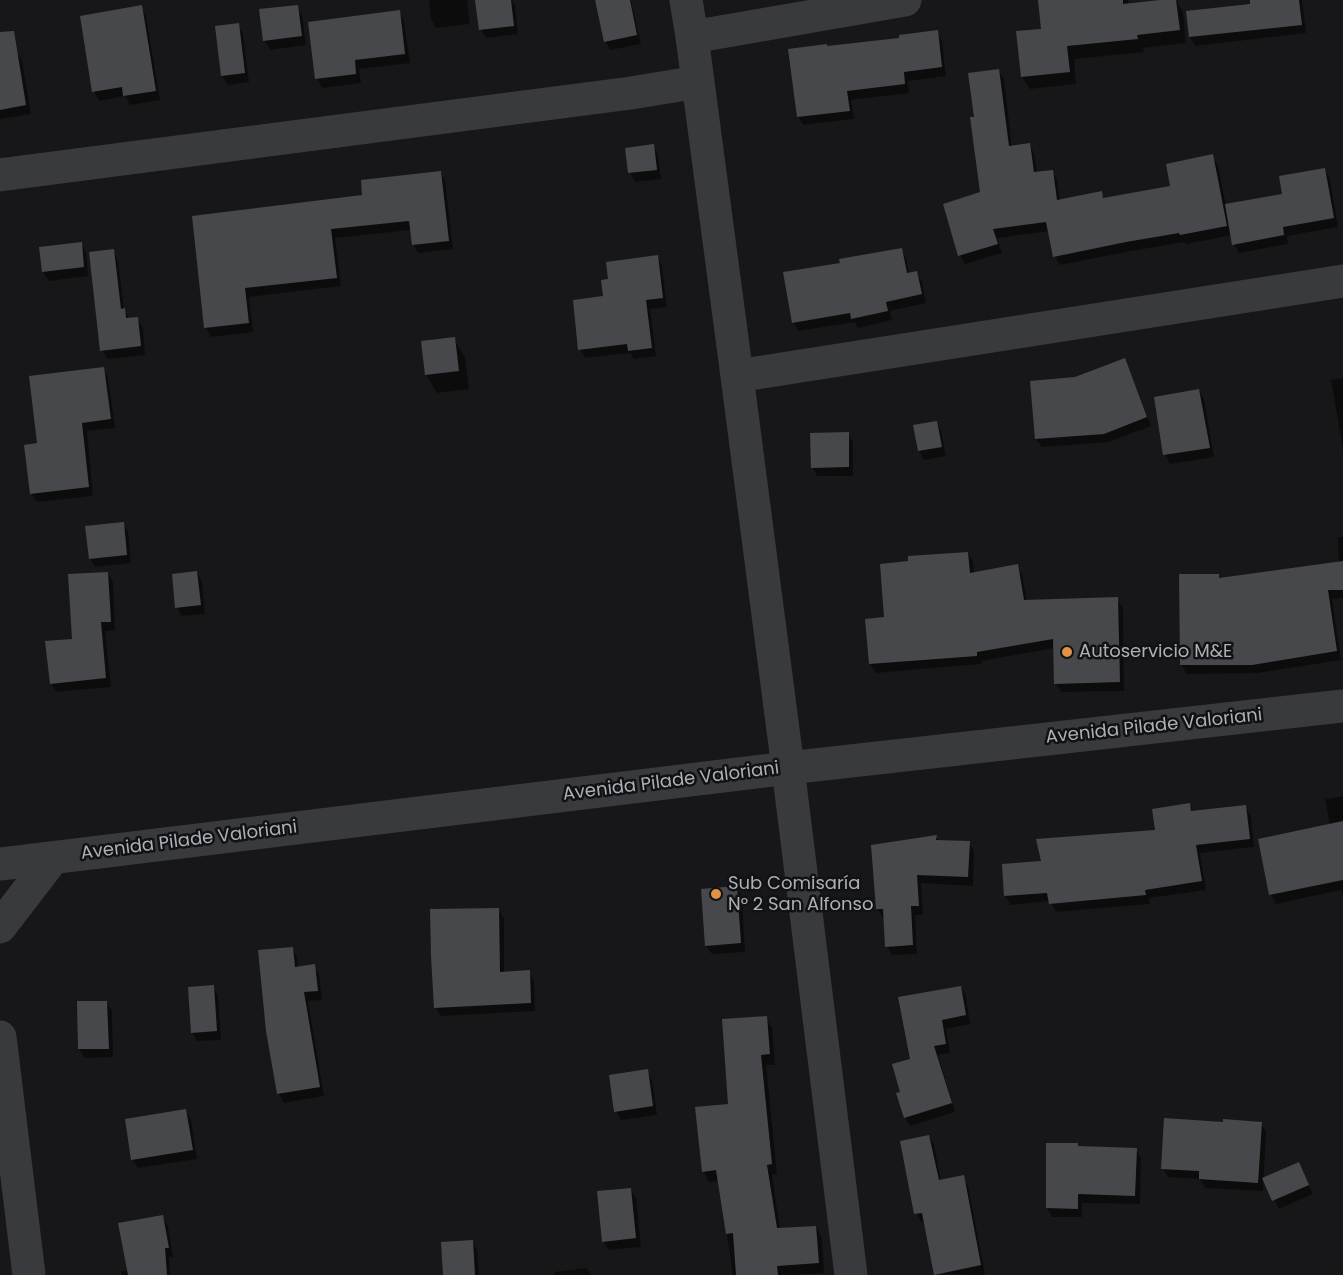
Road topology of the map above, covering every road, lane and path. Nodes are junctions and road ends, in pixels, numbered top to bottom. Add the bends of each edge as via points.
1 (686, 0) edge
2 (905, 0) edge
3 (692, 37) junction
4 (698, 82) junction
5 (0, 175) edge
6 (1343, 280) edge
7 (737, 376) junction
8 (1343, 706) edge
9 (788, 768) junction
10 (53, 858) junction
11 (0, 864) edge
12 (0, 927) edge
13 (0, 1037) edge
14 (29, 1275) edge
15 (851, 1275) edge

1 - 3 street
2 - 3 street
3 - 4 street
4 - 5 street
4 - 7 street
6 - 7 street
7 - 9 street
8 - 9 street, Avenida Pilade Valoriani
9 - 10 street, Avenida Pilade Valoriani
9 - 15 street
10 - 11 street, Avenida Pilade Valoriani
10 - 12 street
13 - 14 street

